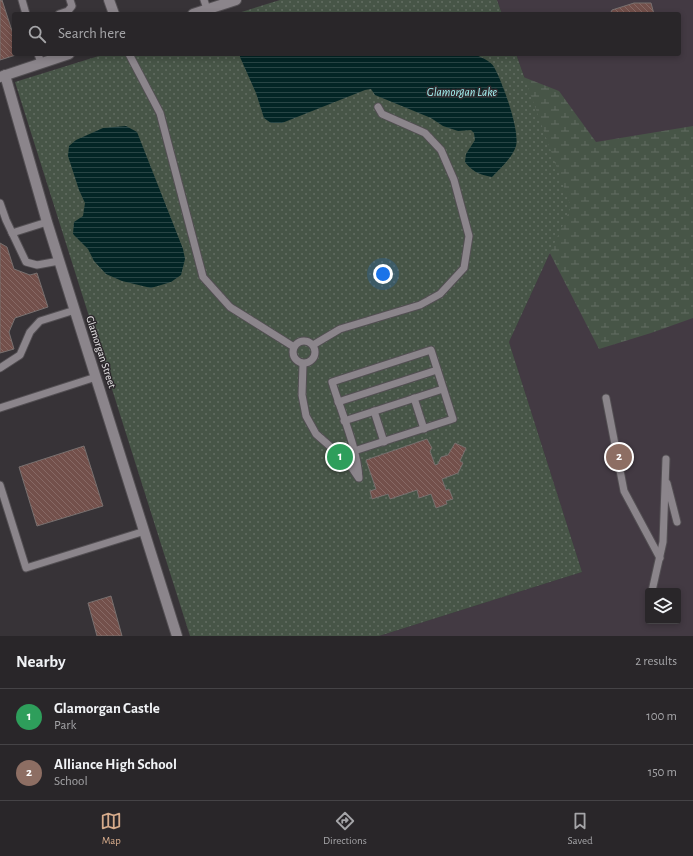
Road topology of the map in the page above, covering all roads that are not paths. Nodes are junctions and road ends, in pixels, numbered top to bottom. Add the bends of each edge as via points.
1 (22, 0) edge
2 (70, 0) edge
3 (109, 0) edge
4 (236, 0) edge
5 (205, 5) edge
6 (25, 12) edge
7 (65, 12) edge
8 (113, 12) edge
9 (196, 12) edge
10 (58, 56) edge
11 (130, 56) edge
12 (39, 59) edge
13 (3, 76) edge
14 (378, 107) dead end
15 (0, 202) edge
16 (47, 222) junction
17 (12, 233) junction
18 (60, 261) junction
19 (75, 310) junction
20 (313, 345) junction
21 (294, 347) junction
22 (303, 364) junction
23 (0, 368) edge
24 (437, 370) junction
25 (96, 376) junction
26 (443, 389) junction
27 (414, 398) junction
28 (606, 398) dead end
29 (338, 402) junction
30 (0, 408) edge
31 (374, 411) junction
32 (344, 421) junction
33 (424, 429) junction
34 (384, 442) junction
35 (354, 451) junction
36 (666, 459) dead end
37 (665, 476) junction
38 (0, 485) edge
39 (677, 522) dead end
40 (145, 531) junction
41 (660, 558) junction
42 (653, 588) edge
43 (177, 636) edge

1 - 6 lane
2 - 7 lane via 72,6
3 - 8 street
4 - 5 street
5 - 9 street
10 - 12 street
11 - 21 lane via 160,113 203,277 230,307
12 - 13 street
13 - 16 street, Glamorgan Street
14 - 20 lane via 382,114 425,133 441,150 454,180 469,236 464,268 440,294 420,305 340,329
15 - 17 lane
16 - 17 lane
16 - 18 street, Glamorgan Street
17 - 18 lane via 26,262 37,264
18 - 19 street, Glamorgan Street
19 - 23 lane via 40,322 30,332 20,354
19 - 25 street, Glamorgan Street
20 - 21 lane via 303,341
20 - 22 lane via 315,356 310,362
21 - 22 lane via 294,358
22 - 35 lane via 302,395 306,416 316,434 348,462 359,478
24 - 26 lane
24 - 29 lane
24 - 29 lane via 431,350 332,382
25 - 30 lane
25 - 40 street, Glamorgan Street
26 - 27 lane
26 - 33 lane via 453,419
27 - 31 lane
27 - 33 lane
28 - 41 lane via 624,491
29 - 32 lane
31 - 32 lane
31 - 34 lane
32 - 35 lane
33 - 34 lane
34 - 35 lane
36 - 37 lane
37 - 39 lane
37 - 41 lane
38 - 40 lane via 26,568
40 - 43 street, Glamorgan Street
41 - 42 lane

